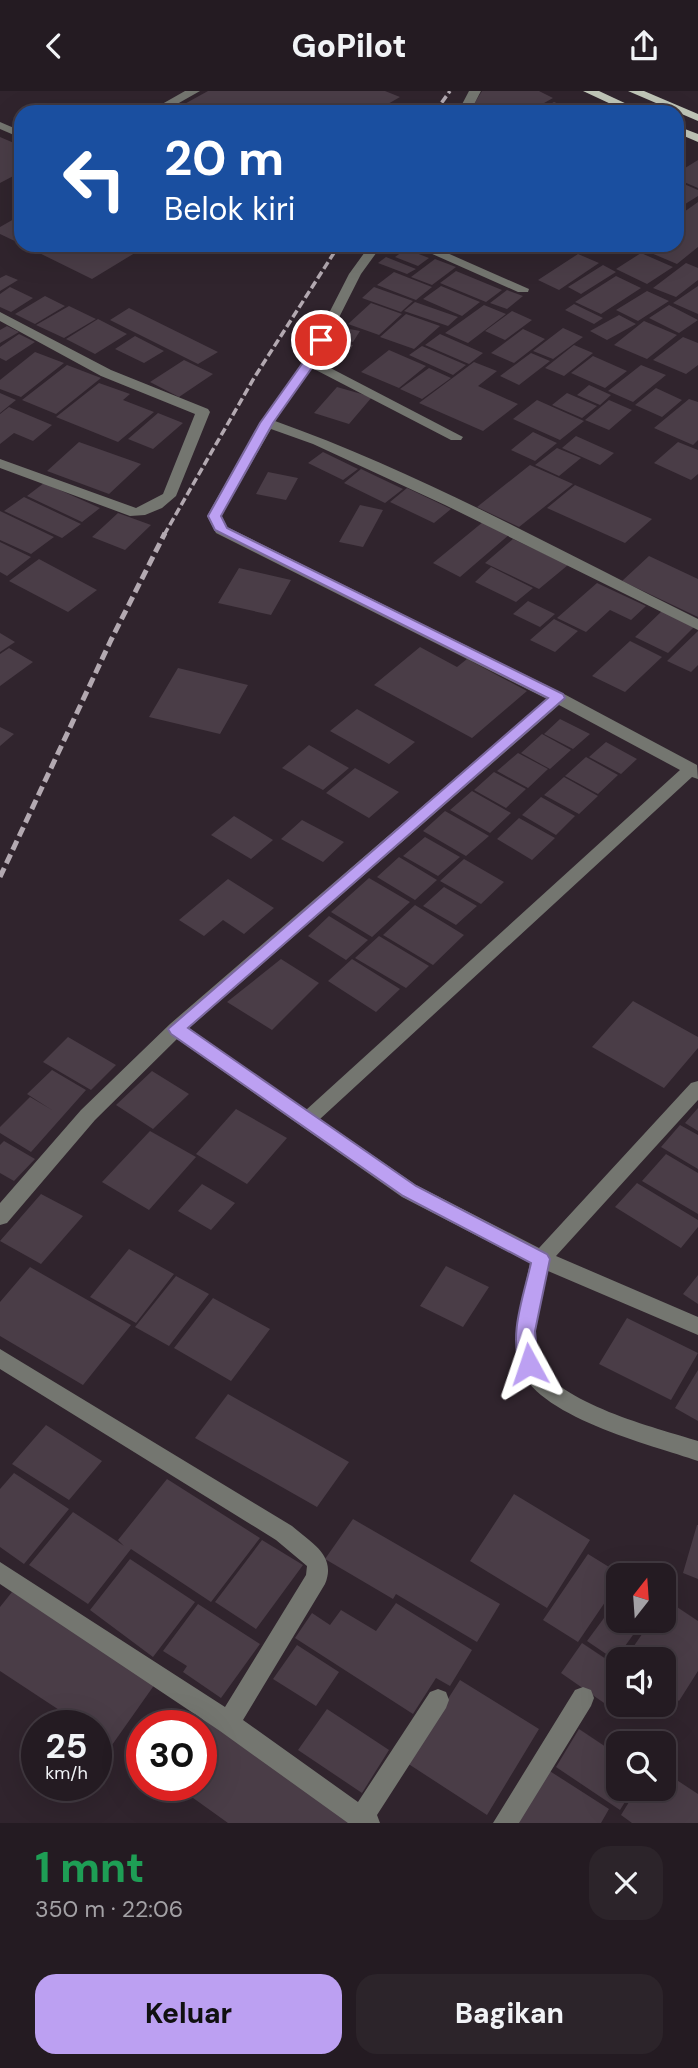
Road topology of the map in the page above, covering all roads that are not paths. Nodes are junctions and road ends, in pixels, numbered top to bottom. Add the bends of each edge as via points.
1 (194, 91) edge
2 (589, 91) edge
3 (634, 91) edge
4 (167, 105) edge
5 (622, 105) edge
6 (667, 105) edge
7 (371, 252) edge
8 (435, 252) edge
9 (523, 289) dead end
10 (0, 316) edge
11 (310, 362) junction
12 (267, 423) junction
13 (456, 437) dead end
14 (0, 463) edge
15 (698, 625) edge
16 (558, 698) junction
17 (695, 771) edge
18 (176, 1029) junction
19 (698, 1088) edge
20 (307, 1120) junction
21 (0, 1217) edge
22 (541, 1259) junction
23 (698, 1326) edge
24 (0, 1358) edge
25 (698, 1451) edge
26 (0, 1572) edge
27 (583, 1698) dead end
28 (438, 1700) dead end
29 (228, 1723) junction
30 (365, 1821) edge
31 (505, 1823) edge

1 - 4 street
2 - 5 main road
3 - 6 main road
7 - 11 street
8 - 9 street
10 - 14 street via 106,373 203,412 169,496 144,511 135,513
11 - 12 street
11 - 13 street
12 - 15 street via 318,441 450,502
12 - 16 street via 214,516 221,530
16 - 17 street
16 - 18 street
17 - 20 street
18 - 20 street
18 - 21 street via 88,1115
19 - 22 street
20 - 22 street via 410,1191
22 - 23 street
22 - 25 street via 526,1331 529,1364 552,1394 602,1419
24 - 29 street via 284,1533 318,1562 317,1577
26 - 29 street
27 - 31 street
28 - 30 street
29 - 30 street

